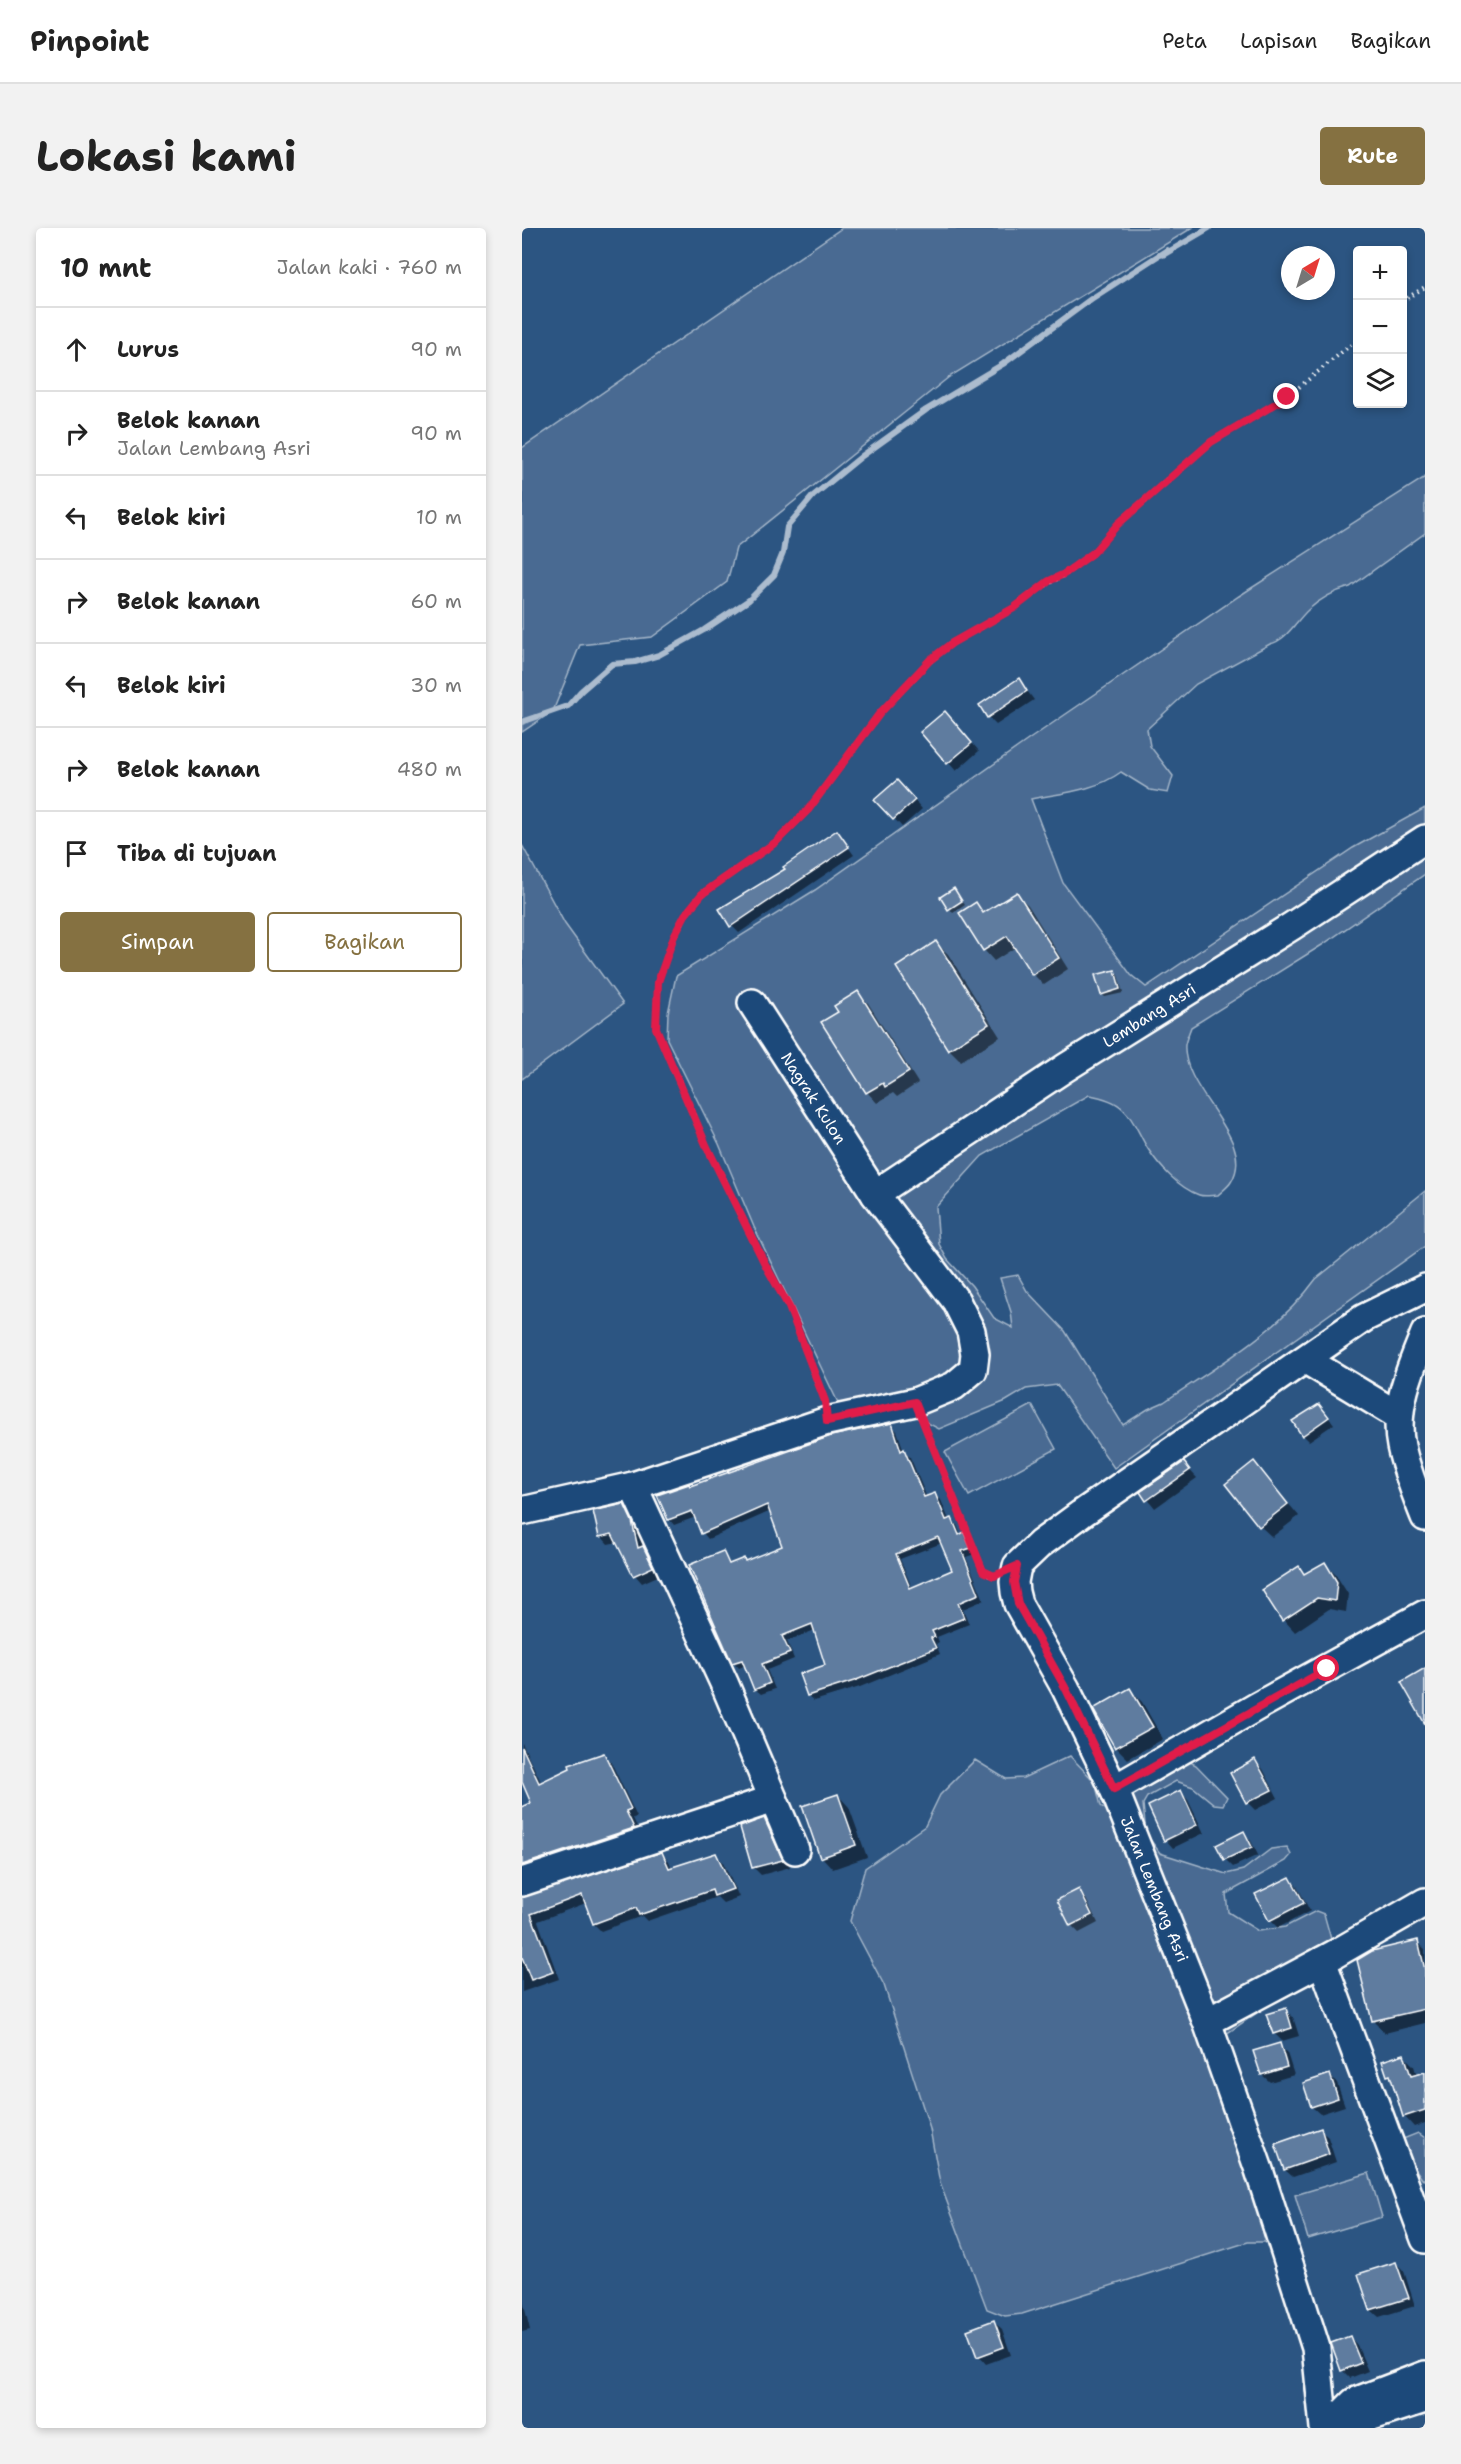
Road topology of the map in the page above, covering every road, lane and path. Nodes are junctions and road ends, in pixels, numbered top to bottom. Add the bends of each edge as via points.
1 (1425, 287) edge
2 (1404, 300) edge
3 (1353, 343) edge
4 (1425, 839) edge
5 (752, 1003) dead end
6 (875, 1194) junction
7 (1425, 1288) edge
8 (1425, 1333) edge
9 (1306, 1360) junction
10 (915, 1402) junction
11 (1400, 1416) junction
12 (827, 1421) junction
13 (633, 1486) junction
14 (522, 1510) edge
15 (1425, 1516) edge
16 (1017, 1566) junction
17 (1425, 1614) edge
18 (1114, 1789) junction
19 (773, 1799) junction
20 (795, 1850) dead end
21 (522, 1882) edge
22 (1425, 1902) edge
23 (1322, 1961) junction
24 (1207, 2022) junction
25 (1418, 2198) edge
26 (1425, 2239) edge
27 (1425, 2375) edge
28 (1425, 2399) edge
29 (1425, 2419) edge
30 (1326, 2428) edge
31 (1335, 2428) edge
32 (1385, 2428) edge

1 - 2 path
3 - 12 path via 1287,397 1211,442 1141,502 1085,559 930,660 880,713 808,810 776,842 702,894 674,936 658,982 656,1028 707,1147 789,1307 825,1401
4 - 6 street, Lembang Asri
5 - 6 street, Nagrak Kulon
6 - 10 street, Nagrak Kulon via 957,1301 971,1331 973,1370 954,1386
7 - 9 street via 1364,1318
8 - 11 street
9 - 11 street
9 - 16 street via 1080,1514
10 - 12 street
10 - 16 path via 983,1571 994,1576
11 - 15 street via 1401,1445
12 - 13 street
13 - 14 street
13 - 19 street
16 - 18 street, Jalan Lembang Asri via 1014,1582 1018,1604 1066,1689
17 - 18 street
18 - 24 street, Jalan Lembang Asri
19 - 20 street
19 - 21 street
22 - 23 street
23 - 24 street
23 - 25 street
24 - 30 street, Jalan Lembang Asri via 1316,2348
25 - 26 street
27 - 30 street via 1354,2403
28 - 31 street
29 - 32 street

